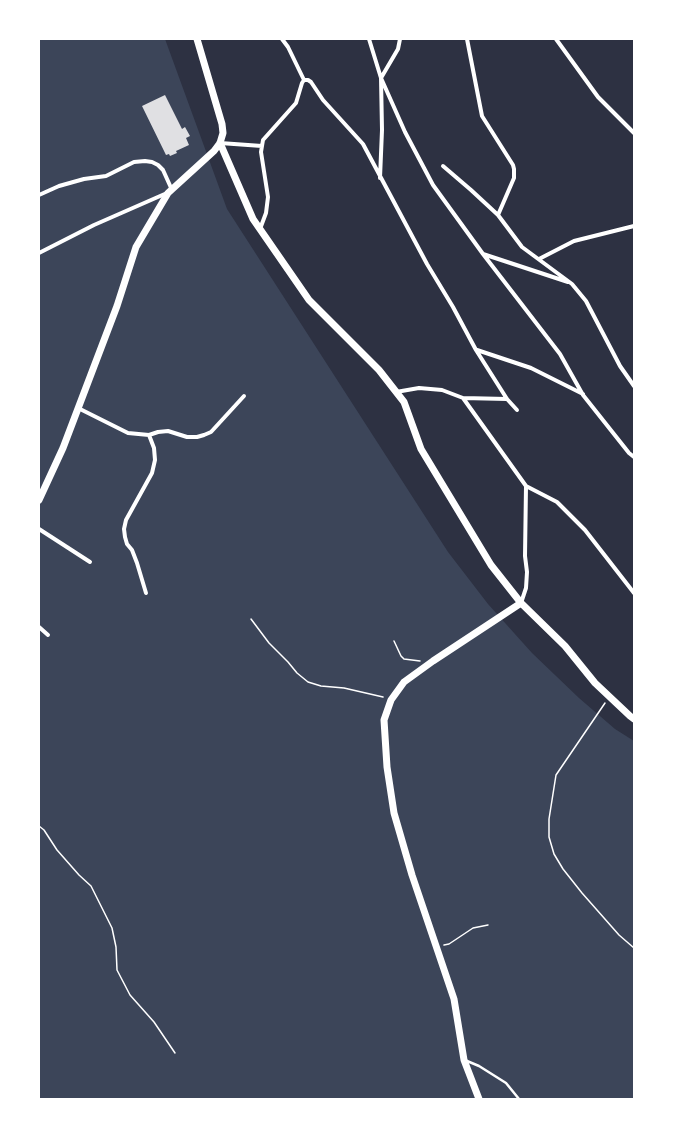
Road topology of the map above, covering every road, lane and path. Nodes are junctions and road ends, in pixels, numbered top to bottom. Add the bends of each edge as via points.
1 (198, 39) edge
2 (282, 39) edge
3 (369, 39) edge
4 (400, 39) edge
5 (467, 39) edge
6 (556, 39) edge
7 (380, 78) junction
8 (304, 80) junction
9 (634, 134) edge
10 (220, 143) junction
11 (262, 146) junction
12 (443, 166) dead end
13 (380, 179) junction
14 (170, 191) junction
15 (39, 195) edge
16 (498, 215) junction
17 (634, 226) edge
18 (260, 229) junction
19 (39, 253) edge
20 (483, 254) junction
21 (539, 259) junction
22 (572, 284) junction
23 (476, 350) junction
24 (634, 386) edge
25 (396, 392) junction
26 (583, 395) junction
27 (244, 396) dead end
28 (464, 398) junction
29 (507, 399) junction
30 (78, 408) junction
31 (518, 410) dead end
32 (149, 435) junction
33 (634, 457) edge
34 (526, 486) junction
35 (39, 500) edge
36 (39, 530) edge
37 (90, 562) dead end
38 (146, 593) dead end
39 (634, 593) edge
40 (521, 603) junction
41 (251, 619) dead end
42 (39, 627) edge
43 (48, 635) dead end
44 (394, 641) dead end
45 (433, 661) junction
46 (610, 696) junction
47 (391, 700) junction
48 (634, 719) edge
49 (39, 826) edge
50 (488, 925) dead end
51 (436, 948) junction
52 (634, 948) edge
53 (175, 1053) dead end
54 (464, 1060) junction
55 (479, 1099) edge
56 (519, 1099) edge

1 - 10 street via 222,124
2 - 8 street
3 - 7 street
4 - 7 street via 398,49
5 - 16 street via 482,116 514,169 514,178
6 - 9 street via 598,97
7 - 13 street
7 - 20 street via 433,184
8 - 11 street via 296,103 263,140
8 - 13 street via 310,81 323,100 363,144
10 - 11 street
10 - 14 street
10 - 18 street via 253,219
11 - 18 street via 268,197
12 - 16 street
13 - 23 street
14 - 15 street via 163,170 152,162 145,161 134,162 106,176 59,186
14 - 19 street
14 - 30 street via 136,247 117,306
16 - 21 street via 522,247
17 - 21 street via 574,241
18 - 25 street via 309,300 379,370
20 - 22 street
20 - 26 street via 560,354
21 - 22 street
22 - 24 street via 586,301 620,366
23 - 26 street via 531,368
23 - 29 street
25 - 28 street via 419,388 442,390
25 - 40 street via 404,402 421,449 491,565
26 - 33 street
27 - 32 street via 211,432 204,435 187,437 168,431
28 - 29 street
28 - 34 street
29 - 31 street
30 - 32 street via 128,434
30 - 35 street
32 - 38 street via 155,460 152,473 126,520 124,529
34 - 39 street via 557,502 586,530
34 - 40 street via 527,572 526,588
36 - 37 street
40 - 45 street
40 - 46 street via 565,646 595,683
41 - 47 path via 269,643 308,682
42 - 43 street
44 - 45 path via 405,660
45 - 47 street via 404,682
46 - 48 street
46 - 52 path via 556,775 549,819 549,837 554,854 582,893
47 - 51 street via 384,720 386,767 394,813
49 - 53 path via 57,850 91,886 112,928 117,970 130,995 154,1022
50 - 51 path via 473,928 449,944
51 - 54 street via 454,999
54 - 55 street
54 - 56 lane via 506,1083

